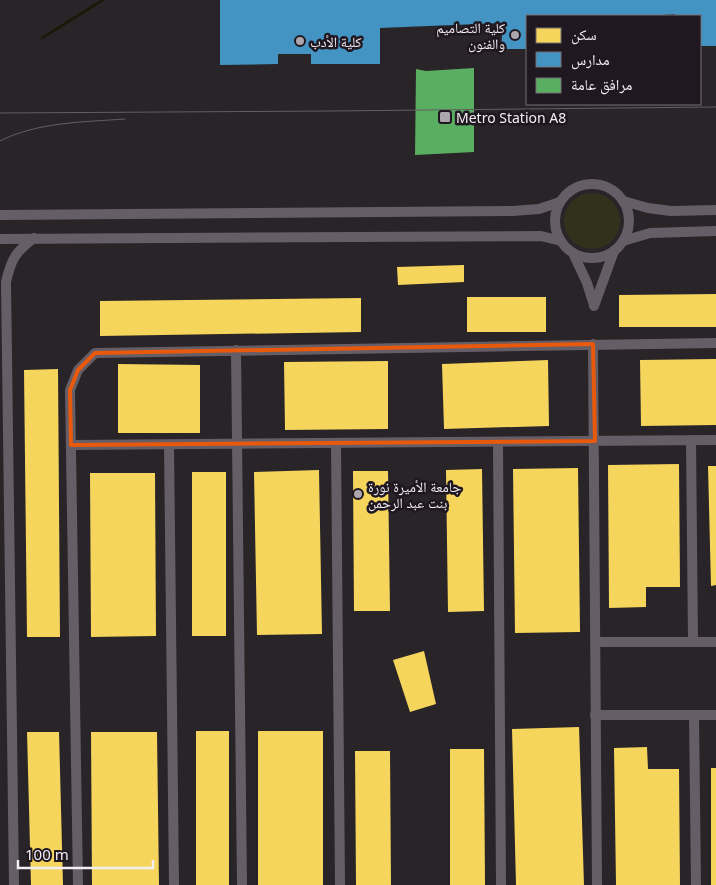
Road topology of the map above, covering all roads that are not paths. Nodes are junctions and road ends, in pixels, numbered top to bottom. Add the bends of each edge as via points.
1 (623, 201) junction
2 (560, 202) junction
3 (716, 210) edge
4 (0, 215) edge
5 (716, 231) edge
6 (34, 238) junction
7 (0, 239) edge
8 (561, 241) junction
9 (623, 241) junction
10 (614, 251) junction
11 (573, 253) junction
12 (716, 343) edge
13 (593, 344) junction
14 (236, 350) junction
15 (691, 440) junction
16 (716, 440) edge
17 (595, 441) junction
18 (498, 442) junction
19 (336, 443) junction
20 (169, 444) junction
21 (238, 444) junction
22 (71, 445) junction
23 (596, 642) junction
24 (693, 642) junction
25 (716, 642) edge
26 (595, 715) junction
27 (694, 715) junction
28 (716, 715) edge
29 (14, 885) edge
30 (78, 885) edge
31 (174, 885) edge
32 (242, 885) edge
33 (340, 885) edge
34 (501, 885) edge
35 (597, 885) edge
36 (696, 885) edge

1 - 2 street via 607,187 586,184 571,190
1 - 3 street via 670,211
1 - 9 street via 629,221
2 - 4 street via 538,210 513,211
2 - 8 street via 555,222
5 - 9 street via 650,233
6 - 7 street
6 - 8 street via 541,236
6 - 29 street via 19,249 10,263 6,282
8 - 11 street
9 - 10 street
10 - 11 street via 594,258
10 - 11 street via 594,306 588,283
12 - 13 street
13 - 14 street
13 - 17 street
14 - 21 street
14 - 22 street via 95,353 78,370 70,390
15 - 16 street
15 - 17 street
15 - 24 street
17 - 18 street
17 - 23 street
18 - 19 street
18 - 34 street
19 - 21 street
19 - 33 street
20 - 21 street
20 - 22 street
20 - 31 street
21 - 32 street
22 - 30 street
23 - 24 street
23 - 26 street
24 - 25 street
26 - 27 street
26 - 35 street
27 - 28 street
27 - 36 street

